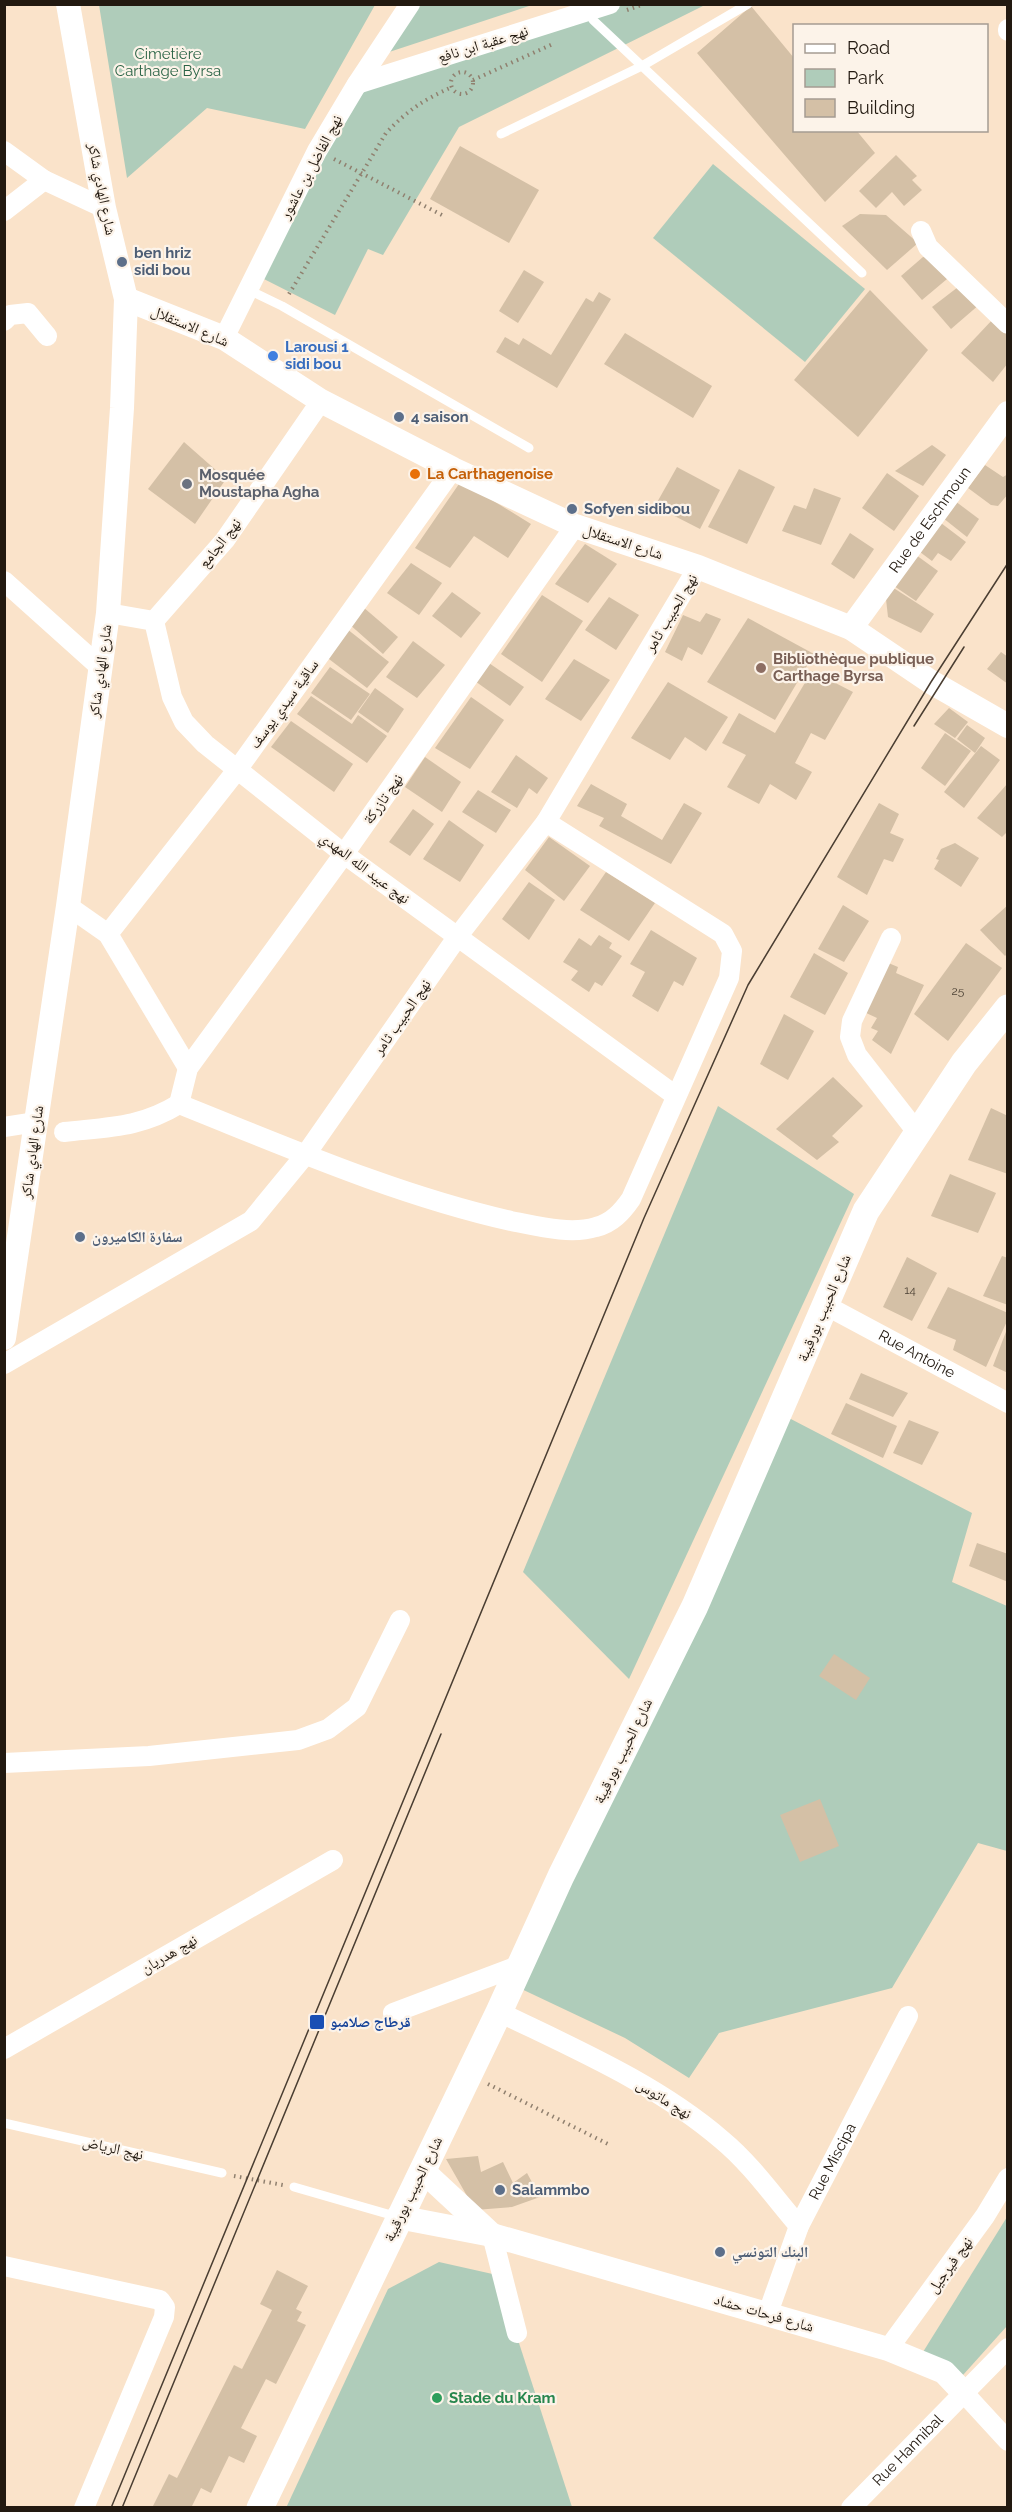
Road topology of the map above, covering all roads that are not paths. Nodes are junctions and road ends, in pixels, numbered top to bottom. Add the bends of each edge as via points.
1 (68, 4) edge
2 (410, 4) edge
3 (610, 4) edge
4 (747, 4) edge
5 (590, 11) junction
6 (642, 66) junction
7 (357, 84) junction
8 (501, 134) dead end
9 (4, 151) edge
10 (44, 180) junction
11 (104, 208) junction
12 (4, 211) edge
13 (921, 231) dead end
14 (862, 273) dead end
15 (247, 290) junction
16 (126, 299) junction
17 (4, 321) edge
18 (1008, 324) edge
19 (47, 336) dead end
20 (224, 338) junction
21 (321, 401) junction
22 (1008, 413) edge
23 (529, 448) dead end
24 (453, 469) junction
25 (575, 526) junction
26 (698, 567) junction
27 (4, 581) edge
28 (108, 613) junction
29 (154, 621) junction
30 (851, 628) junction
31 (100, 667) junction
32 (1008, 726) edge
33 (237, 770) junction
34 (546, 822) junction
35 (344, 854) junction
36 (68, 906) junction
37 (108, 934) junction
38 (458, 936) junction
39 (891, 938) dead end
40 (1008, 1008) edge
41 (188, 1068) junction
42 (676, 1096) junction
43 (179, 1104) junction
44 (36, 1122) junction
45 (4, 1126) edge
46 (64, 1132) dead end
47 (917, 1132) junction
48 (306, 1154) junction
49 (825, 1305) junction
50 (4, 1338) edge
51 (4, 1364) edge
52 (1008, 1403) edge
53 (400, 1620) dead end
54 (4, 1762) edge
55 (333, 1860) dead end
56 (518, 1966) junction
57 (499, 2012) junction
58 (393, 2013) dead end
59 (908, 2016) dead end
60 (4, 2049) edge
61 (4, 2123) edge
62 (422, 2170) junction
63 (222, 2173) road end
64 (1008, 2178) edge
65 (294, 2187) road end
66 (398, 2217) junction
67 (799, 2226) junction
68 (492, 2235) junction
69 (4, 2266) edge
70 (768, 2313) junction
71 (517, 2332) dead end
72 (1008, 2348) edge
73 (888, 2349) junction
74 (963, 2392) junction
75 (1008, 2441) edge
76 (84, 2508) edge
77 (260, 2508) edge
78 (851, 2508) edge

1 - 11 street, شارع الهادي شاكر
2 - 7 street, نهج الفاضل بن عاشور
3 - 5 street, نهج عقبة ابن نافع
4 - 6 lane
5 - 6 lane via 593,20
5 - 7 street, نهج عقبة ابن نافع
6 - 8 lane
6 - 14 lane
7 - 15 street, نهج الفاضل بن عاشور via 317,151
9 - 10 street
10 - 11 street
10 - 12 street
11 - 16 street, شارع الهادي شاكر
13 - 18 street via 928,247
15 - 20 street, نهج الفاضل بن عاشور
15 - 23 lane via 282,306
16 - 20 street, شارع الاستقلال
16 - 28 street, شارع الهادي شاكر
17 - 19 street via 10,315 28,313
20 - 21 street, شارع الاستقلال
21 - 24 street, شارع الاستقلال
21 - 29 street, نهج الجامع via 225,540
22 - 30 street, Rue de Eschmoun
24 - 25 street, شارع الاستقلال
24 - 33 street, ساقية سيدي يوسف
25 - 26 street, شارع الاستقلال
25 - 35 street, نهج تازركة
26 - 30 street, شارع الاستقلال
26 - 34 street, نهج الحبيب ثامر
27 - 31 street
28 - 29 street
28 - 31 street, شارع الهادي شاكر
29 - 33 street, نهج عبيد الله المهدي via 172,698 184,722
30 - 32 street, شارع الاستقلال via 931,682
31 - 36 street, شارع الهادي شاكر
33 - 35 street, نهج عبيد الله المهدي
33 - 37 street, ساقية سيدي يوسف
34 - 38 street, نهج الحبيب ثامر
34 - 42 street via 723,934 730,943 733,958 729,978
35 - 38 street, نهج عبيد الله المهدي
35 - 41 street, نهج تازركة
36 - 37 street
36 - 44 street, شارع الهادي شاكر
37 - 41 street
38 - 42 street, نهج عبيد الله المهدي
38 - 48 street, نهج الحبيب ثامر
39 - 47 street via 852,1021 850,1036 856,1055
40 - 47 main road, شارع الحبيب بورقيبة
41 - 43 street
42 - 48 street via 625,1209 604,1224 585,1230 541,1228 473,1212
43 - 46 street via 138,1123
43 - 48 street
44 - 45 street
44 - 50 street, شارع الهادي شاكر
47 - 49 main road, شارع الحبيب بورقيبة via 866,1211
48 - 51 street, نهج الحبيب ثامر via 251,1221
49 - 52 street, Rue Antoine
49 - 56 main road, شارع الحبيب بورقيبة via 695,1606
53 - 54 street via 357,1707 328,1729 298,1740 149,1756
55 - 60 street, نهج هدريان
56 - 57 main road, شارع الحبيب بورقيبة
56 - 58 street
57 - 62 main road, شارع الحبيب بورقيبة
57 - 67 street, نهج ماتوس via 608,2065 692,2116 723,2140
59 - 67 street, Rue Miscipa
61 - 63 lane, نهج الرياض
62 - 66 main road, شارع الحبيب بورقيبة
62 - 68 street, شارع فرحات حشاد
64 - 73 street, نهج فيرجيل via 985,2216
65 - 66 lane
66 - 68 street, شارع فرحات حشاد
66 - 77 main road, شارع الحبيب بورقيبة
67 - 70 street, Rue Miscipa
68 - 70 street, شارع فرحات حشاد
68 - 71 street
69 - 76 street via 160,2300 165,2307
70 - 73 street, شارع فرحات حشاد
72 - 74 street, Rue Hannibal
73 - 74 street, شارع فرحات حشاد via 944,2372
74 - 75 street, شارع فرحات حشاد
74 - 78 street, Rue Hannibal

